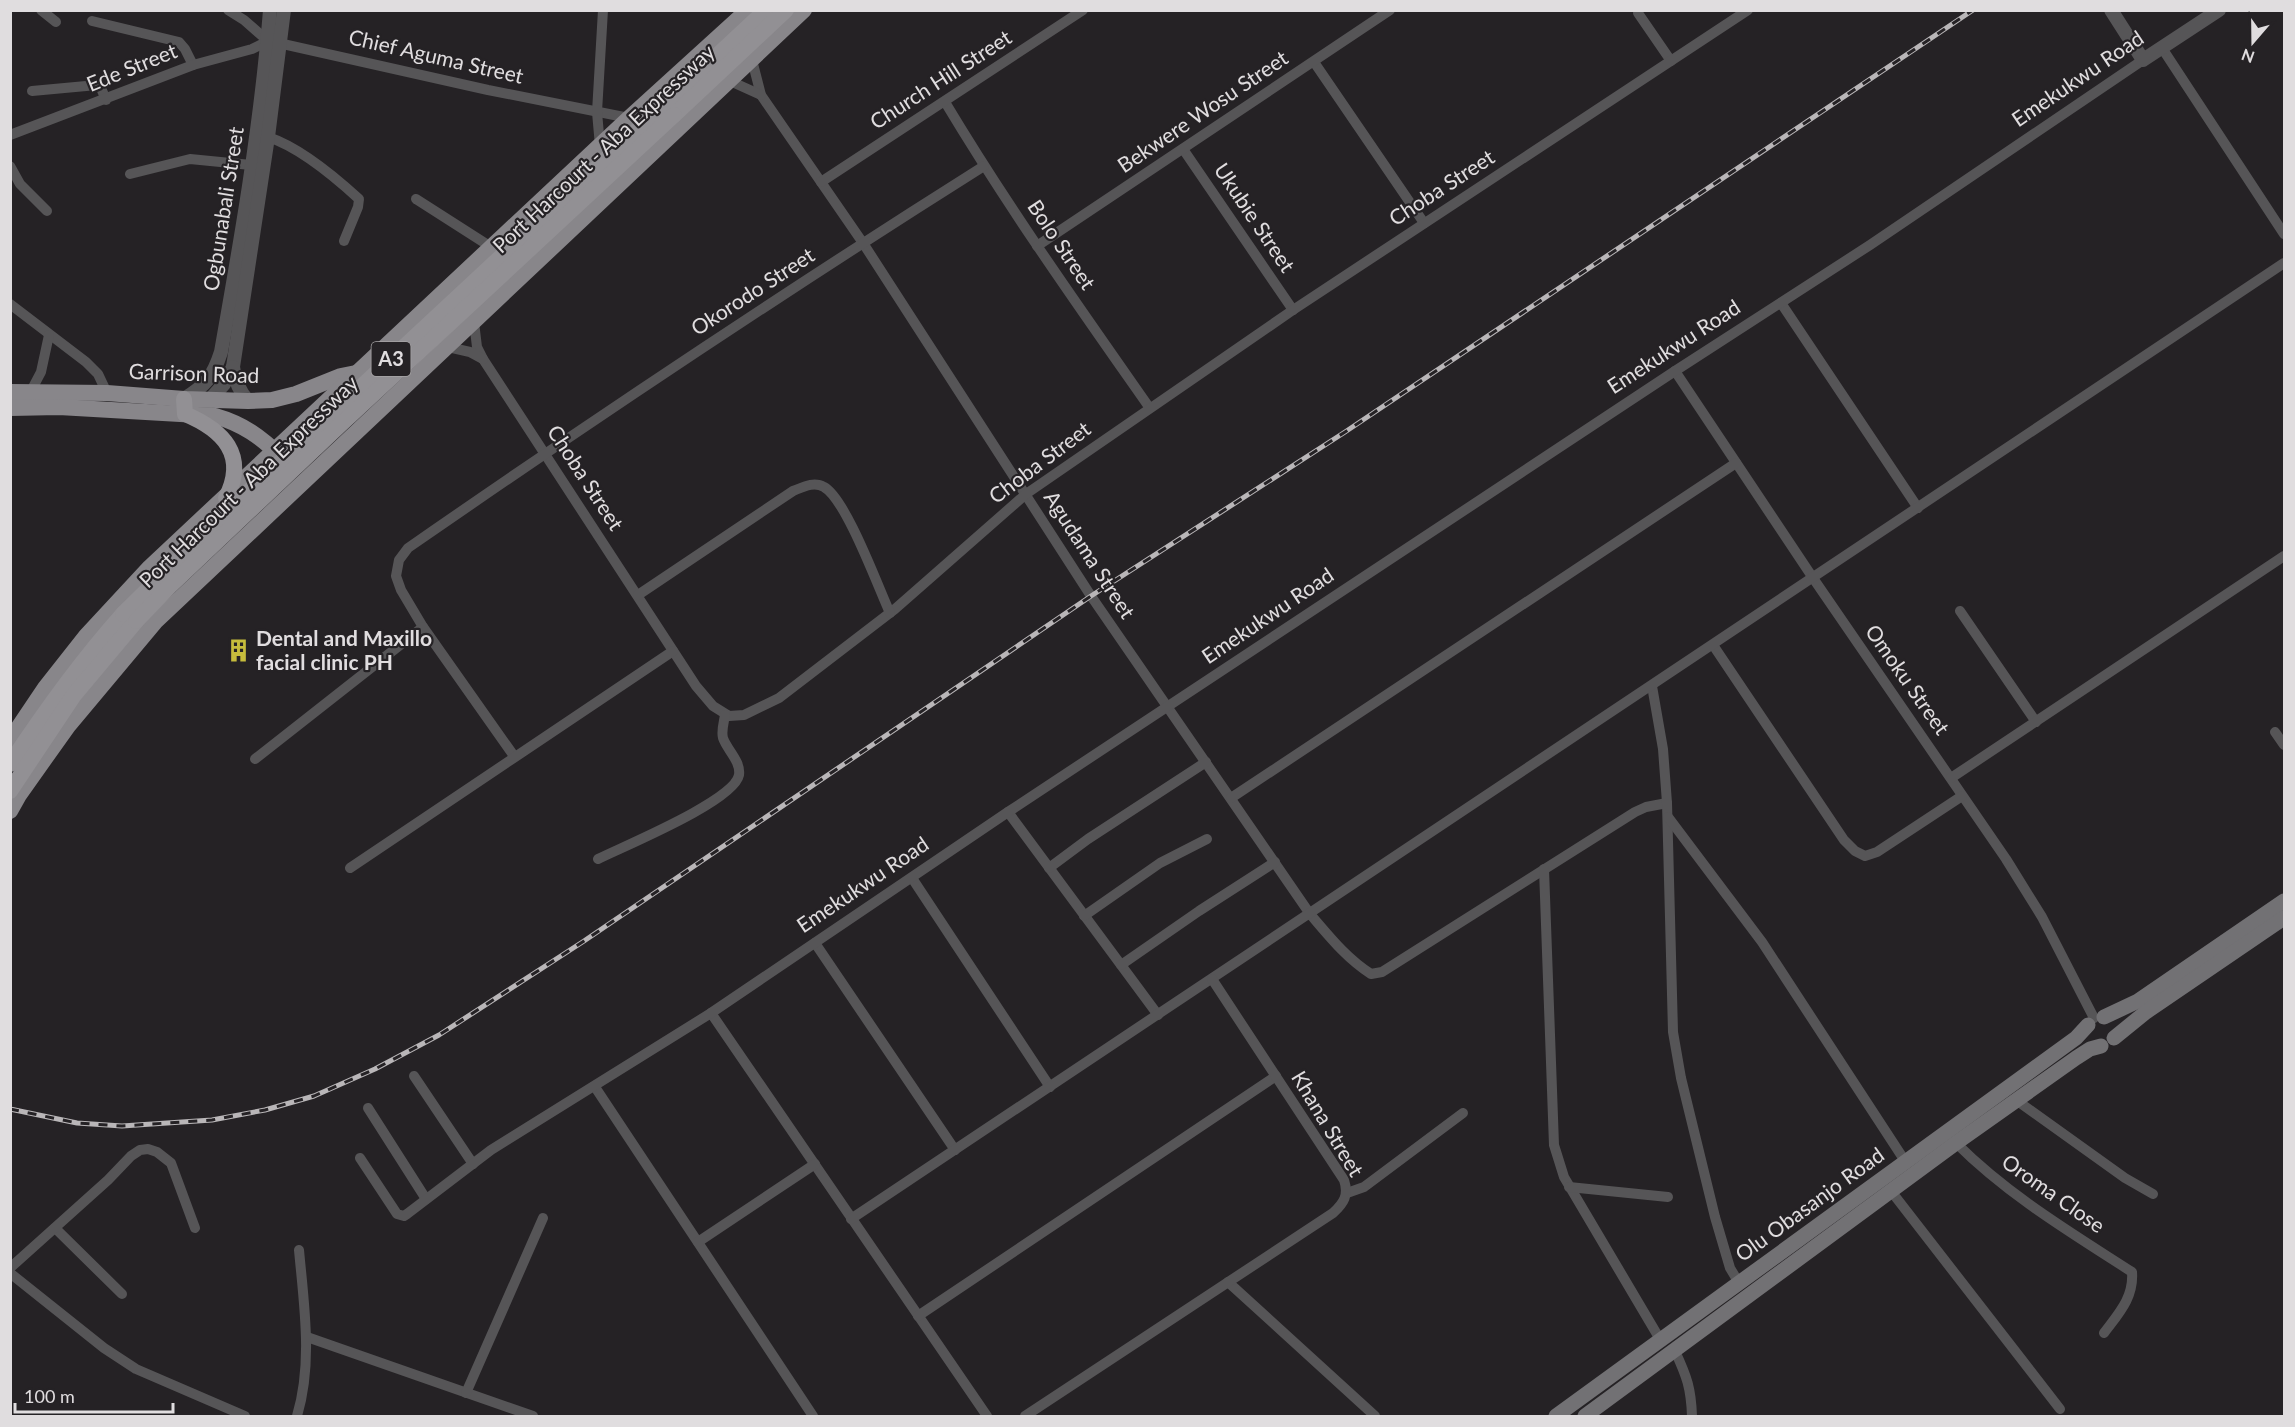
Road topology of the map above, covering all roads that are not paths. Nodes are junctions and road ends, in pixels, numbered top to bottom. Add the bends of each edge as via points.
1 (41, 10) edge
2 (228, 10) edge
3 (270, 10) edge
4 (284, 10) edge
5 (603, 10) edge
6 (748, 10) edge
7 (766, 10) edge
8 (786, 10) edge
9 (804, 10) edge
10 (1083, 10) edge
11 (1390, 10) edge
12 (1748, 10) edge
13 (2110, 10) edge
14 (2219, 10) edge
15 (1638, 13) dead end
16 (92, 21) dead end
17 (56, 22) dead end
18 (274, 41) junction
19 (2162, 48) junction
20 (752, 60) junction
21 (2144, 60) junction
22 (1671, 61) junction
23 (1314, 62) junction
24 (193, 65) junction
25 (729, 81) junction
26 (32, 91) dead end
27 (760, 95) junction
28 (106, 100) junction
29 (945, 102) junction
30 (668, 111) junction
31 (597, 112) junction
32 (629, 118) junction
33 (10, 135) edge
34 (268, 137) junction
35 (600, 146) junction
36 (1183, 149) junction
37 (251, 165) junction
38 (10, 166) edge
39 (984, 166) junction
40 (130, 174) dead end
41 (821, 182) junction
42 (416, 199) dead end
43 (47, 211) dead end
44 (1424, 223) junction
45 (2284, 234) edge
46 (344, 242) dead end
47 (863, 243) junction
48 (1037, 246) junction
49 (491, 247) junction
50 (2284, 263) edge
51 (1781, 303) junction
52 (10, 304) edge
53 (1293, 310) junction
54 (474, 321) junction
55 (49, 335) junction
56 (447, 347) junction
57 (483, 359) junction
58 (233, 367) junction
59 (1675, 371) junction
60 (357, 373) junction
61 (32, 391) junction
62 (10, 392) edge
63 (107, 393) junction
64 (211, 400) junction
65 (248, 401) junction
66 (388, 403) junction
67 (184, 406) junction
68 (1149, 407) junction
69 (10, 408) edge
70 (274, 450) junction
71 (546, 452) junction
72 (1736, 463) junction
73 (305, 480) junction
74 (1026, 494) junction
75 (226, 498) junction
76 (1918, 508) junction
77 (2284, 556) edge
78 (1813, 578) junction
79 (638, 596) junction
80 (1960, 611) dead end
81 (890, 613) junction
82 (129, 618) junction
83 (423, 627) junction
84 (1713, 645) junction
85 (673, 651) junction
86 (1652, 686) junction
87 (1169, 707) junction
88 (725, 715) junction
89 (2036, 722) junction
90 (2275, 732) dead end
91 (10, 740) edge
92 (2284, 745) edge
93 (514, 756) junction
94 (255, 759) dead end
95 (1206, 762) junction
96 (10, 764) edge
97 (1951, 778) junction
98 (10, 791) edge
99 (1962, 796) junction
100 (1231, 798) junction
101 (1667, 803) junction
102 (10, 811) edge
103 (1008, 812) junction
104 (1667, 816) junction
105 (1208, 839) dead end
106 (598, 859) dead end
107 (1275, 862) junction
108 (350, 868) dead end
109 (1049, 868) junction
110 (1544, 869) junction
111 (912, 878) junction
112 (2284, 901) edge
113 (1310, 914) junction
114 (1084, 916) junction
115 (2284, 918) edge
116 (815, 944) junction
117 (1121, 965) junction
118 (1212, 979) junction
119 (711, 1013) junction
120 (1158, 1015) junction
121 (2095, 1020) junction
122 (2114, 1038) junction
123 (2101, 1046) junction
124 (414, 1076) dead end
125 (1276, 1076) junction
126 (595, 1087) junction
127 (1050, 1087) junction
128 (2016, 1100) junction
129 (368, 1108) dead end
130 (1463, 1113) dead end
131 (1956, 1143) junction
132 (955, 1150) junction
133 (360, 1158) dead end
134 (1905, 1161) junction
135 (473, 1164) junction
136 (814, 1164) junction
137 (1569, 1187) junction
138 (1891, 1191) junction
139 (1347, 1192) junction
140 (2153, 1194) dead end
141 (1668, 1197) dead end
142 (426, 1199) junction
143 (543, 1218) dead end
144 (851, 1219) junction
145 (55, 1228) junction
146 (195, 1228) dead end
147 (698, 1242) junction
148 (299, 1250) dead end
149 (10, 1270) edge
150 (1228, 1282) junction
151 (1738, 1283) junction
152 (122, 1294) dead end
153 (918, 1316) junction
154 (2104, 1333) dead end
155 (307, 1337) junction
156 (1661, 1341) junction
157 (1675, 1351) junction
158 (466, 1393) junction
159 (2060, 1409) dead end
160 (245, 1416) edge
161 (297, 1416) edge
162 (533, 1416) edge
163 (813, 1416) edge
164 (987, 1416) edge
165 (1025, 1416) edge
166 (1375, 1416) edge
167 (1556, 1416) edge
168 (1585, 1416) edge
169 (1692, 1416) edge

1 - 17 street
2 - 18 street
3 - 18 street, Ogbunabali Street
4 - 18 street, Ogbunabali Street
5 - 31 street
6 - 32 main road
7 - 30 highway, Port Harcourt - Aba Expressway / A3
8 - 30 highway, Port Harcourt - Aba Expressway / A3
9 - 20 main road
10 - 29 street, Church Hill Street
11 - 23 street, Bekwere Wosu Street
12 - 22 street, Choba Street
13 - 21 street
14 - 19 street, Emekukwu Road
15 - 22 street
16 - 24 street via 179,42
18 - 24 street, Ede Street
18 - 31 street, Chief Aguma Street
18 - 34 street, Ogbunabali Street
18 - 37 street, Ogbunabali Street
19 - 21 street, Emekukwu Road
19 - 45 street
20 - 25 main road
20 - 27 street
21 - 51 street, Emekukwu Road
22 - 44 street, Choba Street
23 - 36 street, Bekwere Wosu Street
23 - 44 street
24 - 28 street, Ede Street
25 - 27 street
25 - 54 main road
26 - 28 street via 97,85
27 - 41 street, Agudama Street
28 - 33 street, Ede Street
29 - 39 street, Bolo Street
29 - 41 street, Church Hill Street
30 - 82 highway, Port Harcourt - Aba Expressway / A3, bridge via 170,586
31 - 32 street, Chief Aguma Street
31 - 35 street
32 - 35 main road
34 - 46 street via 306,157 359,200
34 - 58 street, Ogbunabali Street
35 - 49 main road
36 - 48 street, Bekwere Wosu Street
36 - 53 street, Ukubie Street
37 - 40 street via 190,159
37 - 67 street, Ogbunabali Street via 221,352 215,371
38 - 43 street via 20,184
39 - 47 street, Okorodo Street
39 - 48 street, Bolo Street
41 - 47 street, Agudama Street
42 - 49 street
44 - 53 street, Choba Street
47 - 71 street, Okorodo Street
47 - 74 street, Agudama Street
48 - 68 street, Bolo Street
49 - 60 main road
50 - 76 street
51 - 59 street, Emekukwu Road
51 - 76 street
52 - 55 street
53 - 68 street, Choba Street
54 - 56 main road
54 - 57 street, Choba Street via 477,347
55 - 61 street via 42,372
55 - 63 street via 98,374
56 - 57 street
56 - 66 main road
57 - 71 street, Choba Street
58 - 64 street, Ogbunabali Street
58 - 65 street, Ogbunabali Street via 234,378
59 - 72 street, Omoku Street
59 - 87 street, Emekukwu Road
60 - 65 main road, Garrison Road via 296,394
60 - 66 main road via 370,373 381,380
60 - 70 main road
61 - 62 main road, Garrison Road
61 - 63 main road, Garrison Road
63 - 67 main road, Garrison Road
64 - 65 main road, Garrison Road
64 - 67 main road, Garrison Road
66 - 73 main road
67 - 69 main road, Garrison Road
67 - 70 main road, Garrison Road via 232,421 255,433
67 - 75 highway via 218,432 226,444 236,471
68 - 74 street, Choba Street
70 - 73 main road, Garrison Road
70 - 75 main road
71 - 79 street, Choba Street
71 - 83 street, Okorodo Street via 408,548 399,560 396,576
72 - 78 street, Omoku Street
72 - 100 street
73 - 102 main road via 155,622 68,726
74 - 81 street, Choba Street
74 - 87 street, Agudama Street
75 - 91 main road via 150,567 86,636
76 - 78 street
77 - 89 street
78 - 84 street
78 - 97 street, Omoku Street
79 - 81 street via 793,491 819,485 832,493 846,514
79 - 85 street, Choba Street
80 - 89 street
81 - 88 street, Choba Street via 779,698 744,715
82 - 96 highway, Port Harcourt - Aba Expressway / A3 via 92,648
82 - 98 highway, Port Harcourt - Aba Expressway / A3
83 - 93 street, Okorodo Street
83 - 94 street
84 - 86 street
84 - 99 street via 1855,851 1865,856 1877,852
85 - 88 street, Choba Street via 696,686
85 - 93 street
86 - 101 street via 1663,748
86 - 113 street
87 - 95 street, Agudama Street
87 - 103 street, Emekukwu Road
88 - 106 street via 723,737 738,767 734,785 706,807
89 - 97 street
90 - 92 street
93 - 108 street
95 - 100 street, Agudama Street
95 - 109 street
97 - 99 street, Omoku Street
99 - 121 street, Omoku Street via 2042,917
100 - 107 street, Agudama Street
101 - 104 street
101 - 110 street via 1635,812
103 - 109 street
103 - 111 street, Emekukwu Road
104 - 134 street via 1762,942
104 - 151 street via 1673,1032 1715,1217
105 - 114 street via 1160,863
107 - 113 street, Agudama Street
107 - 117 street
109 - 114 street
110 - 113 street, Agudama Street via 1378,974 1357,965
110 - 137 street via 1554,1145
111 - 116 street, Emekukwu Road
111 - 127 street
112 - 121 main road, Olu Obasanjo Road via 2138,1000
113 - 118 street
114 - 117 street
115 - 122 main road
116 - 119 street, Emekukwu Road
116 - 132 street
117 - 120 street
118 - 120 street
118 - 125 street, Khana Street
119 - 126 street, Emekukwu Road
119 - 136 street
120 - 127 street
121 - 122 main road via 2115,1025
121 - 123 main road via 2086,1035
121 - 134 main road, Olu Obasanjo Road via 2076,1038
122 - 123 main road
123 - 128 main road, Olu Obasanjo Road via 2083,1053
124 - 135 street
125 - 139 street, Khana Street via 1344,1180
125 - 153 street
126 - 135 street, Emekukwu Road
126 - 147 street
127 - 132 street
128 - 131 main road, Olu Obasanjo Road
128 - 140 street
129 - 142 street
130 - 139 street via 1364,1187
131 - 138 main road, Olu Obasanjo Road
131 - 154 street, Oroma Close via 2006,1188 2132,1272 2126,1304
132 - 144 street
133 - 142 street, Emekukwu Road via 397,1214 404,1216
134 - 151 main road, Olu Obasanjo Road
135 - 142 street, Emekukwu Road
136 - 144 street
136 - 147 street
137 - 141 street
137 - 156 street
138 - 157 main road, Olu Obasanjo Road
138 - 159 street
139 - 150 street, Khana Street via 1333,1213
143 - 158 street
144 - 153 street
145 - 146 street via 131,1156 148,1149 171,1163
145 - 149 street
145 - 152 street
147 - 163 street
148 - 155 street
149 - 160 street via 104,1348 136,1369
150 - 165 street, Khana Street
150 - 166 street
151 - 156 main road, Olu Obasanjo Road
153 - 164 street
155 - 158 street
155 - 161 street
156 - 167 main road, Olu Obasanjo Road
157 - 168 main road, Olu Obasanjo Road
157 - 169 street via 1691,1391
158 - 162 street

